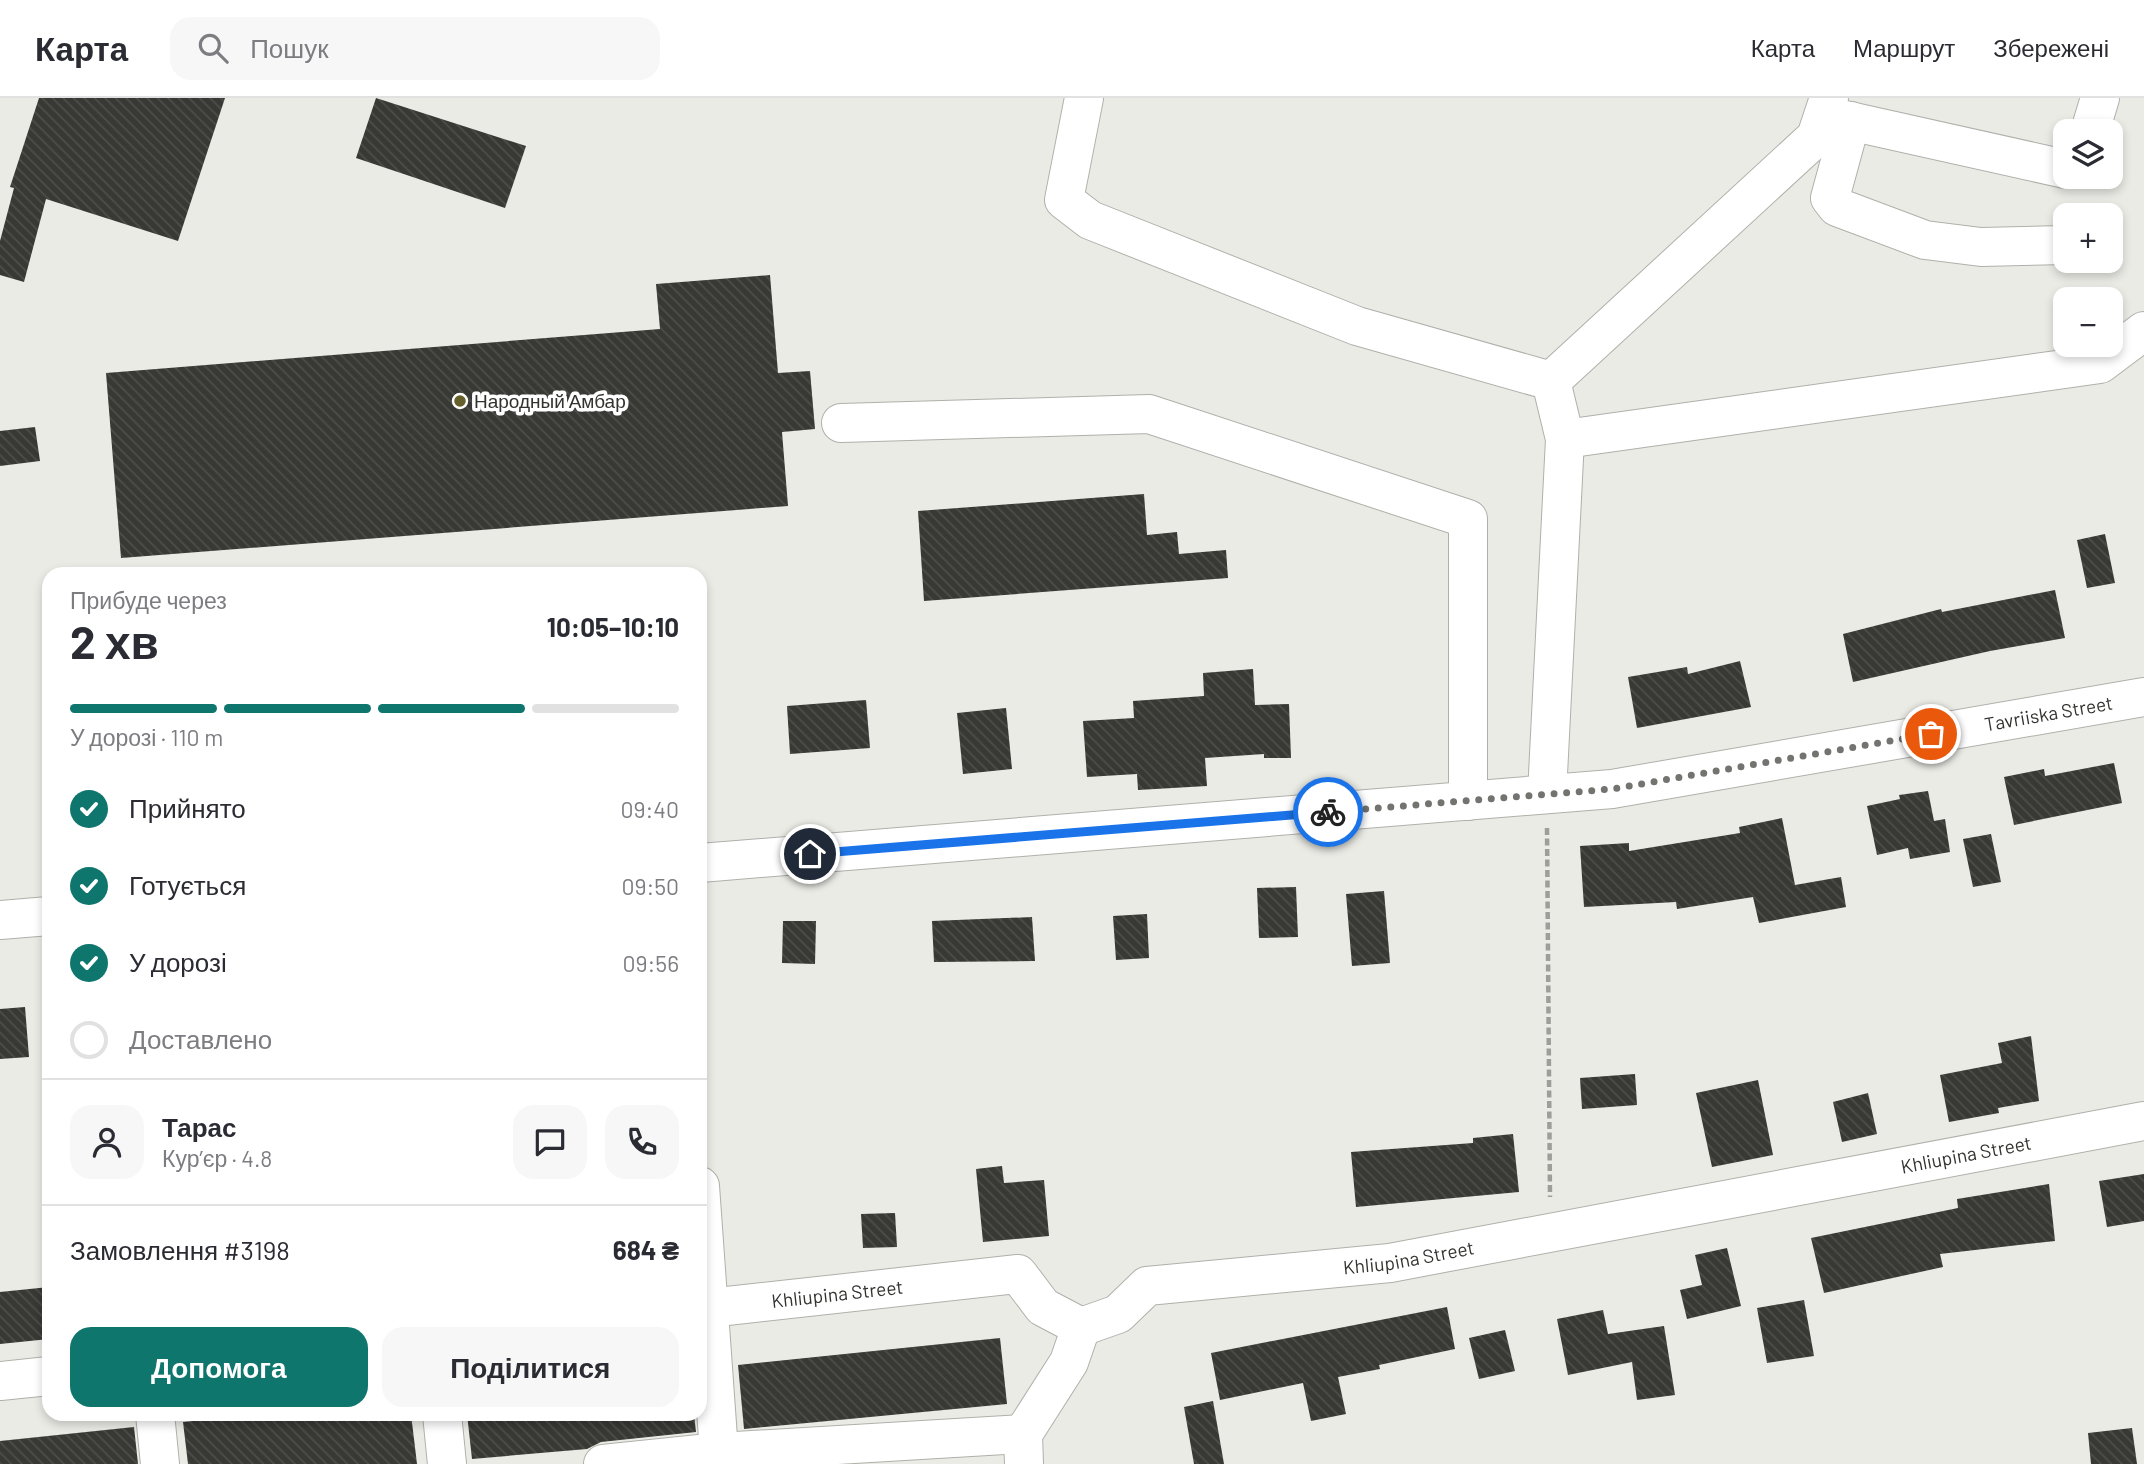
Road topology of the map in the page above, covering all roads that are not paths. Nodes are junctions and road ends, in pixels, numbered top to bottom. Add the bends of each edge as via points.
1 (1084, 98) edge
2 (2100, 98) edge
3 (1835, 111) edge
4 (2094, 119) edge
5 (2053, 166) edge
6 (2053, 246) edge
7 (2144, 331) edge
8 (1551, 381) junction
9 (841, 423) dead end
10 (1565, 439) junction
11 (2144, 697) edge
12 (1547, 794) junction
13 (1468, 801) junction
14 (707, 862) edge
15 (42, 917) edge
16 (0, 920) edge
17 (2144, 1121) edge
18 (707, 1309) edge
19 (1081, 1327) junction
20 (707, 1345) edge
21 (42, 1377) edge
22 (0, 1381) edge
23 (156, 1421) edge
24 (443, 1421) edge
25 (1024, 1449) edge
26 (719, 1452) junction
27 (160, 1464) edge
28 (447, 1464) edge
29 (603, 1464) edge

1 - 8 street via 1064,200 1090,220 1357,326
2 - 4 street
3 - 5 street
3 - 6 street via 1830,198 1837,207 1925,240 1981,247
3 - 8 street via 1816,137
7 - 10 street via 2100,364
8 - 10 street
9 - 13 street via 1149,414 1468,519
10 - 12 street
11 - 12 street, Tavriiska Street via 1612,789
12 - 13 street, Tavriiska Street
13 - 14 street, Tavriiska Street
15 - 16 street
17 - 19 street, Khliupina Street via 1390,1264 1147,1286 1118,1314
18 - 19 street, Khliupina Street via 1018,1274 1043,1307
19 - 25 street via 1069,1362
20 - 26 street
21 - 22 street
23 - 27 street
24 - 28 street
25 - 26 street
26 - 29 street

